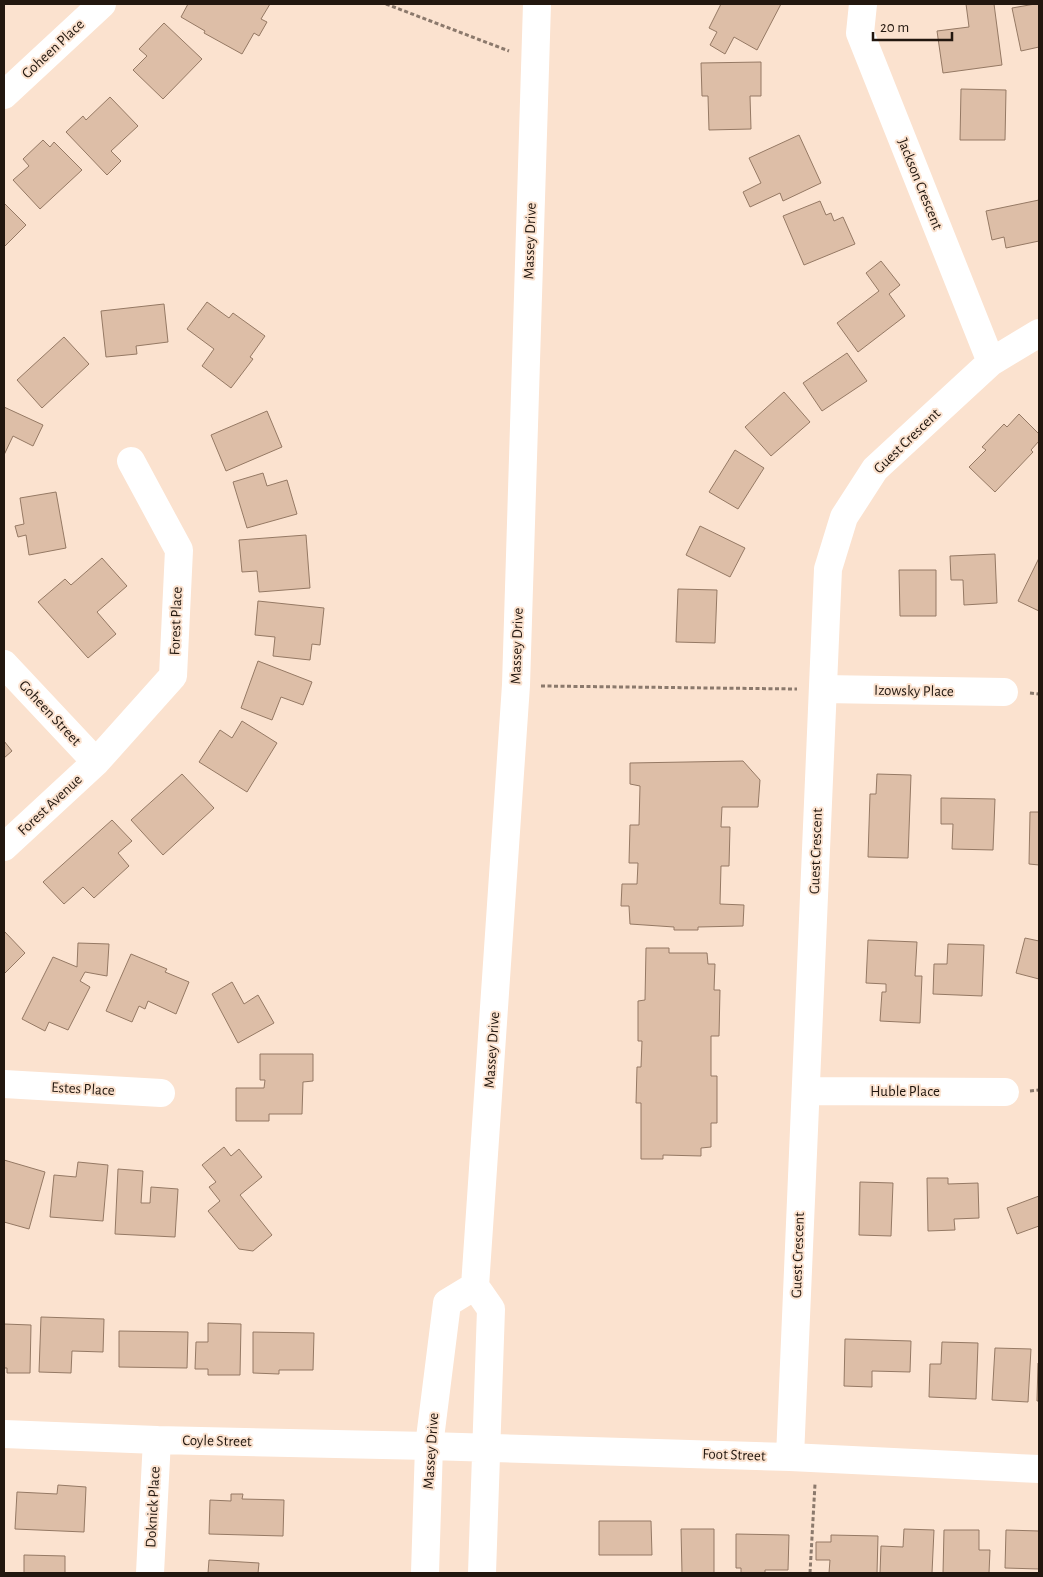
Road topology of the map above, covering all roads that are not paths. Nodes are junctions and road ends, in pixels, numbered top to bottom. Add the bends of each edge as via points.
1 (102, 4) edge
2 (537, 4) edge
3 (863, 4) edge
4 (4, 95) edge
5 (1039, 333) edge
6 (991, 362) junction
7 (131, 461) dead end
8 (4, 664) edge
9 (823, 689) junction
10 (1004, 692) dead end
11 (96, 762) junction
12 (4, 847) edge
13 (4, 1084) edge
14 (806, 1091) junction
15 (1005, 1092) dead end
16 (162, 1093) dead end
17 (475, 1286) junction
18 (4, 1434) edge
19 (157, 1440) junction
20 (429, 1446) junction
21 (486, 1448) junction
22 (790, 1457) junction
23 (1039, 1469) edge
24 (150, 1573) edge
25 (426, 1573) edge
26 (482, 1573) edge

1 - 4 street, Goheen Place
2 - 17 street, Massey Drive via 516,685
3 - 6 street, Jackson Crescent via 860,33
5 - 6 street, Guest Crescent
6 - 9 street, Guest Crescent via 875,470 844,517 828,568
7 - 11 street, Forest Place via 179,550 174,676
8 - 11 street, Goheen Street
9 - 10 street, Izowsky Place
9 - 14 street, Guest Crescent
11 - 12 street, Forest Avenue
13 - 16 street, Estes Place
14 - 15 street, Huble Place
14 - 22 street, Guest Crescent
17 - 20 street, Massey Drive via 447,1303
17 - 21 street via 491,1309
18 - 19 street, Coyle Street
19 - 20 street, Coyle Street
19 - 24 street, Doknick Place
20 - 21 street, Foot Street
20 - 25 street, Massey Drive
21 - 22 street, Foot Street
21 - 26 street
22 - 23 street, Foot Street

